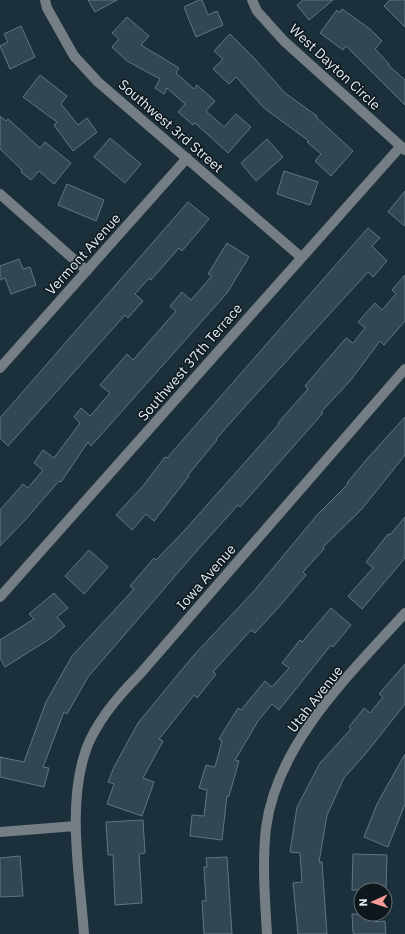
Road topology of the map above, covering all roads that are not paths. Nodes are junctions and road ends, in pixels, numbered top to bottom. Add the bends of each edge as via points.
1 (46, 0) edge
2 (252, 0) edge
3 (403, 148) edge
4 (187, 158) junction
5 (0, 194) edge
6 (301, 256) junction
7 (87, 271) junction
8 (0, 368) edge
9 (405, 369) edge
10 (0, 597) edge
11 (405, 613) edge
12 (76, 826) junction
13 (0, 832) edge
14 (84, 934) edge
15 (267, 934) edge

1 - 4 street, Southwest 3rd Street via 47,8 74,56 98,82
2 - 3 street, West Dayton Circle via 258,11 284,40
3 - 6 street, Southwest 37th Terrace
4 - 6 street, Southwest 3rd Street
4 - 7 street, Vermont Avenue
5 - 7 street
6 - 10 street, Southwest 37th Terrace
7 - 8 street, Vermont Avenue
9 - 12 street, Iowa Avenue via 140,674 121,692 87,747 78,782
11 - 15 street, Utah Avenue via 314,718 293,750 277,784 266,826 263,860
12 - 13 street
12 - 14 street, Iowa Avenue

